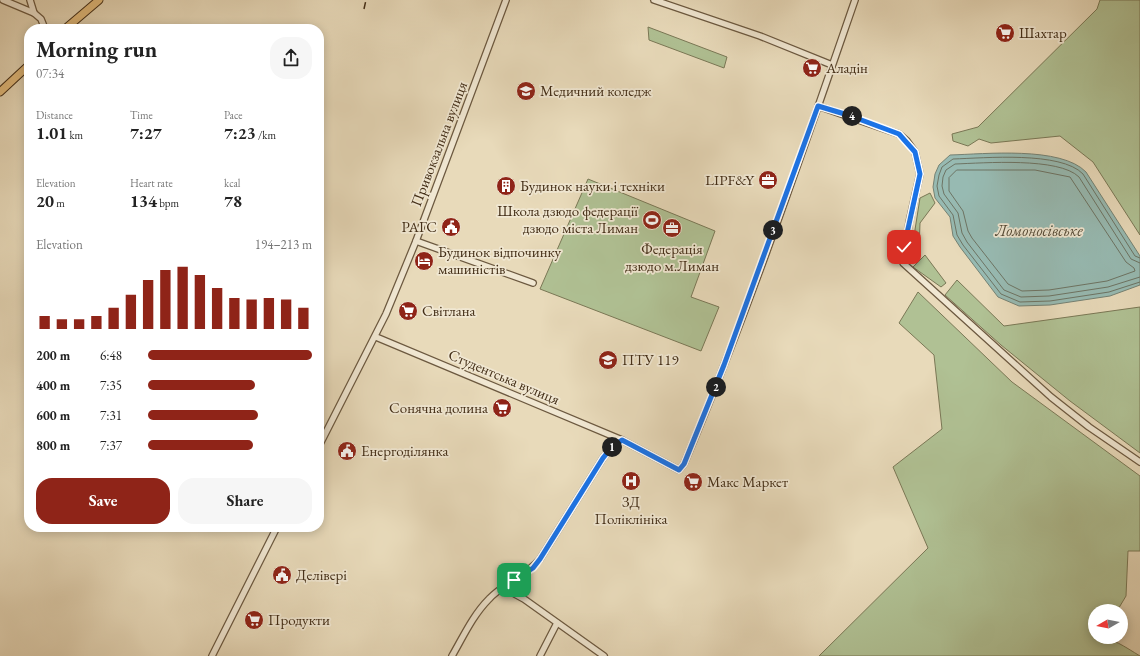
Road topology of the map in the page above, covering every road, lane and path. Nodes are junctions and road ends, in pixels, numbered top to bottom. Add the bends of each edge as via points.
1 (3, 0) edge
2 (30, 0) edge
3 (99, 0) edge
4 (506, 0) edge
5 (654, 0) edge
6 (855, 0) edge
7 (11, 1) edge
8 (34, 12) junction
9 (43, 24) edge
10 (71, 24) edge
11 (832, 65) junction
12 (24, 70) edge
13 (0, 92) edge
14 (818, 106) junction
15 (416, 240) junction
16 (533, 283) dead end
17 (376, 337) junction
18 (324, 436) edge
19 (622, 440) junction
20 (1140, 462) edge
21 (274, 532) edge
22 (502, 587) junction
23 (557, 623) junction
24 (212, 656) edge
25 (452, 656) edge
26 (540, 656) edge
27 (604, 656) edge

1 - 7 street
2 - 8 street
3 - 10 main road
4 - 15 street, Привокзальна вулиця
5 - 11 street via 760,36
6 - 11 street
7 - 8 street
8 - 9 street
11 - 14 street
12 - 13 main road
14 - 19 street, Студентська вулиця via 724,365 684,464 679,470
14 - 20 street via 899,134 907,141 915,152 920,174 903,263 1051,397
15 - 16 street
15 - 17 street, Привокзальна вулиця
17 - 18 street, Привокзальна вулиця
17 - 19 street, Студентська вулиця
19 - 22 street via 603,458 533,568
21 - 24 street
22 - 23 street via 524,599
22 - 25 street via 478,611
23 - 26 street
23 - 27 street

